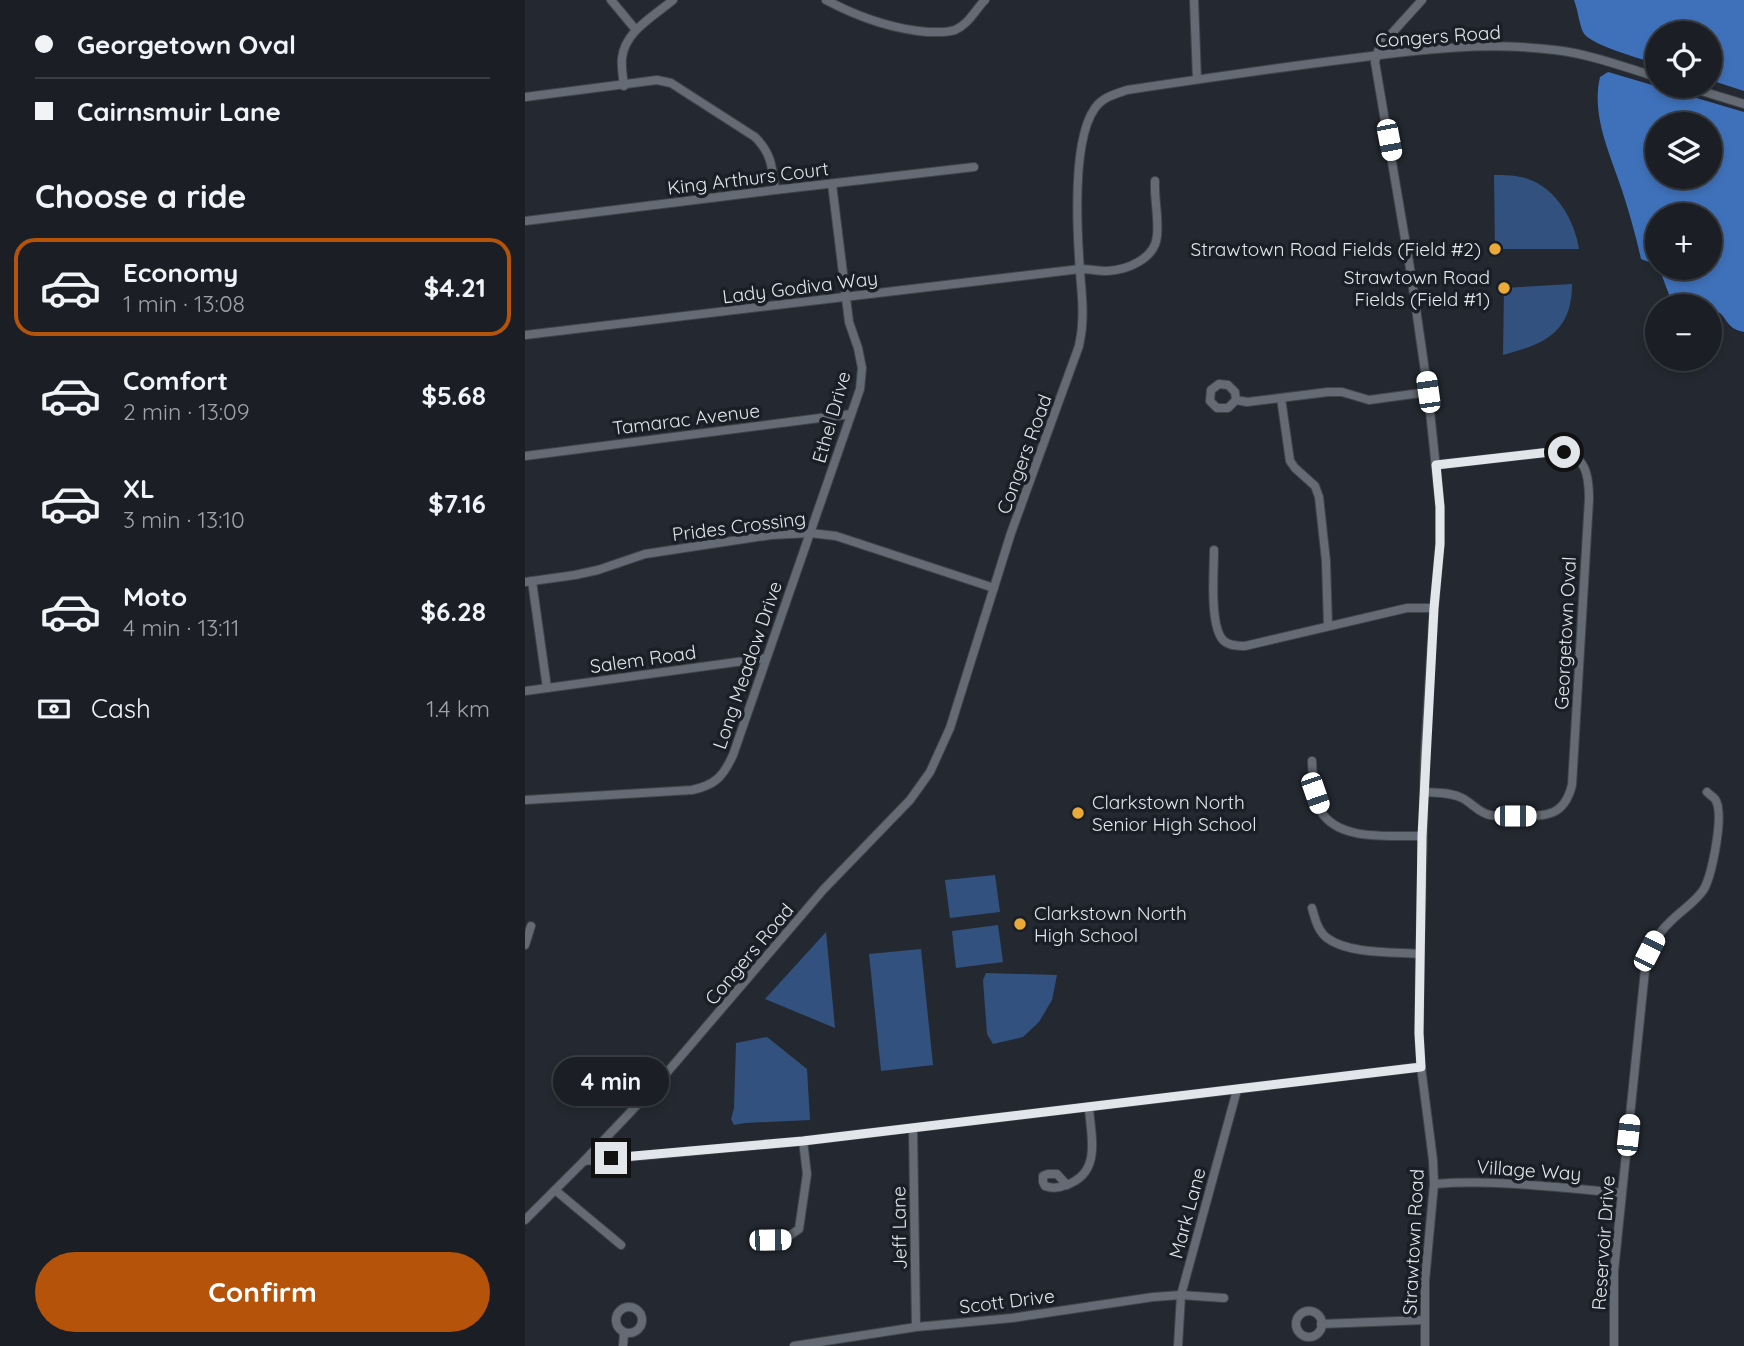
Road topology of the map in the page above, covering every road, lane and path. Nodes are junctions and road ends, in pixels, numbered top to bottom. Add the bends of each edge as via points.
1 (611, 0) edge
2 (673, 0) edge
3 (825, 0) edge
4 (985, 0) edge
5 (1194, 0) edge
6 (1422, 0) edge
7 (636, 30) junction
8 (1377, 55) junction
9 (1645, 73) edge
10 (1197, 79) junction
11 (624, 86) junction
12 (525, 97) edge
13 (1722, 97) edge
14 (1744, 104) edge
15 (974, 167) dead end
16 (1155, 181) dead end
17 (832, 184) junction
18 (775, 190) junction
19 (525, 220) edge
20 (1080, 269) junction
21 (845, 297) junction
22 (525, 335) edge
23 (1428, 392) junction
24 (1280, 398) junction
25 (1236, 400) dead end
26 (851, 414) junction
27 (525, 456) edge
28 (1436, 465) junction
29 (810, 533) junction
30 (1214, 550) dead end
31 (528, 582) edge
32 (994, 588) junction
33 (1434, 608) junction
34 (1328, 626) junction
35 (766, 658) junction
36 (547, 688) junction
37 (525, 691) edge
38 (1312, 761) dead end
39 (1425, 793) junction
40 (1707, 793) dead end
41 (525, 800) edge
42 (1422, 836) junction
43 (1313, 908) dead end
44 (531, 926) dead end
45 (525, 945) edge
46 (1420, 954) junction
47 (1421, 1067) junction
48 (1237, 1090) junction
49 (1089, 1108) junction
50 (913, 1128) junction
51 (803, 1141) junction
52 (584, 1161) junction
53 (1434, 1184) junction
54 (1067, 1185) dead end
55 (555, 1190) junction
56 (1622, 1193) junction
57 (525, 1220) edge
58 (754, 1240) dead end
59 (621, 1245) dead end
60 (1181, 1295) junction
61 (1223, 1298) dead end
62 (1424, 1320) junction
63 (1321, 1324) dead end
64 (916, 1327) junction
65 (624, 1332) dead end
66 (623, 1346) edge
67 (794, 1346) edge
68 (1178, 1346) edge
69 (1425, 1346) edge
70 (1614, 1346) edge

1 - 7 street
2 - 7 street
3 - 4 street via 883,24 941,33 965,23
5 - 10 street
6 - 8 street
7 - 11 street via 621,60
8 - 9 street, Congers Road via 1439,48 1520,47 1557,50
8 - 10 street, Congers Road
8 - 23 street, Strawtown Road via 1377,79
10 - 20 street, Congers Road via 1115,94 1104,99 1090,116 1079,175
11 - 12 street
11 - 18 street via 657,80 671,83 755,137 766,148
13 - 14 street
15 - 17 street, King Arthurs Court
16 - 20 street, Lady Godiva Way via 1157,233 1150,253 1124,268
17 - 18 street, King Arthurs Court
17 - 21 street, Ethel Drive
18 - 19 street, King Arthurs Court
20 - 21 street, Lady Godiva Way
20 - 32 street, Congers Road via 1079,346
21 - 22 street, Lady Godiva Way
21 - 26 street, Ethel Drive via 862,368
23 - 24 street via 1370,400 1342,392
23 - 28 street, Strawtown Road
24 - 25 street
24 - 34 street via 1290,461 1315,486 1319,497
26 - 27 street, Tamarac Avenue
26 - 29 street, Ethel Drive
28 - 33 street, Strawtown Road via 1440,544
28 - 39 street, Georgetown Oval via 1564,452 1584,467 1589,499 1569,798 1562,808 1540,816 1491,816 1455,794
29 - 31 street, Prides Crossing via 645,554 598,570
29 - 32 street, Prides Crossing via 836,536
29 - 35 street, Long Meadow Drive
30 - 34 street via 1214,617 1216,631 1224,641 1245,646
31 - 36 street
32 - 52 street, Congers Road via 950,728 924,782
33 - 34 street via 1407,608
33 - 39 street, Strawtown Road
35 - 36 street, Salem Road
35 - 41 street, Long Meadow Drive via 733,755 718,779 706,787
36 - 37 street, Salem Road
38 - 42 street via 1320,809 1340,829
39 - 42 street, Strawtown Road
40 - 56 street, Reservoir Drive via 1716,800 1718,810 1710,873 1703,890 1657,936 1649,951
42 - 46 street, Strawtown Road
43 - 46 street via 1319,929 1339,944
44 - 45 street
46 - 47 street, Strawtown Road
47 - 48 street
47 - 53 street, Strawtown Road
48 - 49 street
48 - 60 street, Mark Lane
49 - 50 street
49 - 54 street via 1093,1154 1083,1175
50 - 51 street
50 - 64 street, Jeff Lane
51 - 52 street
51 - 58 street via 807,1174 799,1229 785,1239
52 - 55 street, Congers Road
53 - 56 street, Village Way via 1496,1182
53 - 62 street, Strawtown Road
55 - 57 street, Congers Road
55 - 59 street
56 - 70 street, Reservoir Drive via 1614,1271
60 - 61 street, Scott Drive
60 - 64 street, Scott Drive
60 - 68 street, Mark Lane
62 - 63 street
62 - 69 street, Strawtown Road
64 - 67 street, Scott Drive
65 - 66 street

